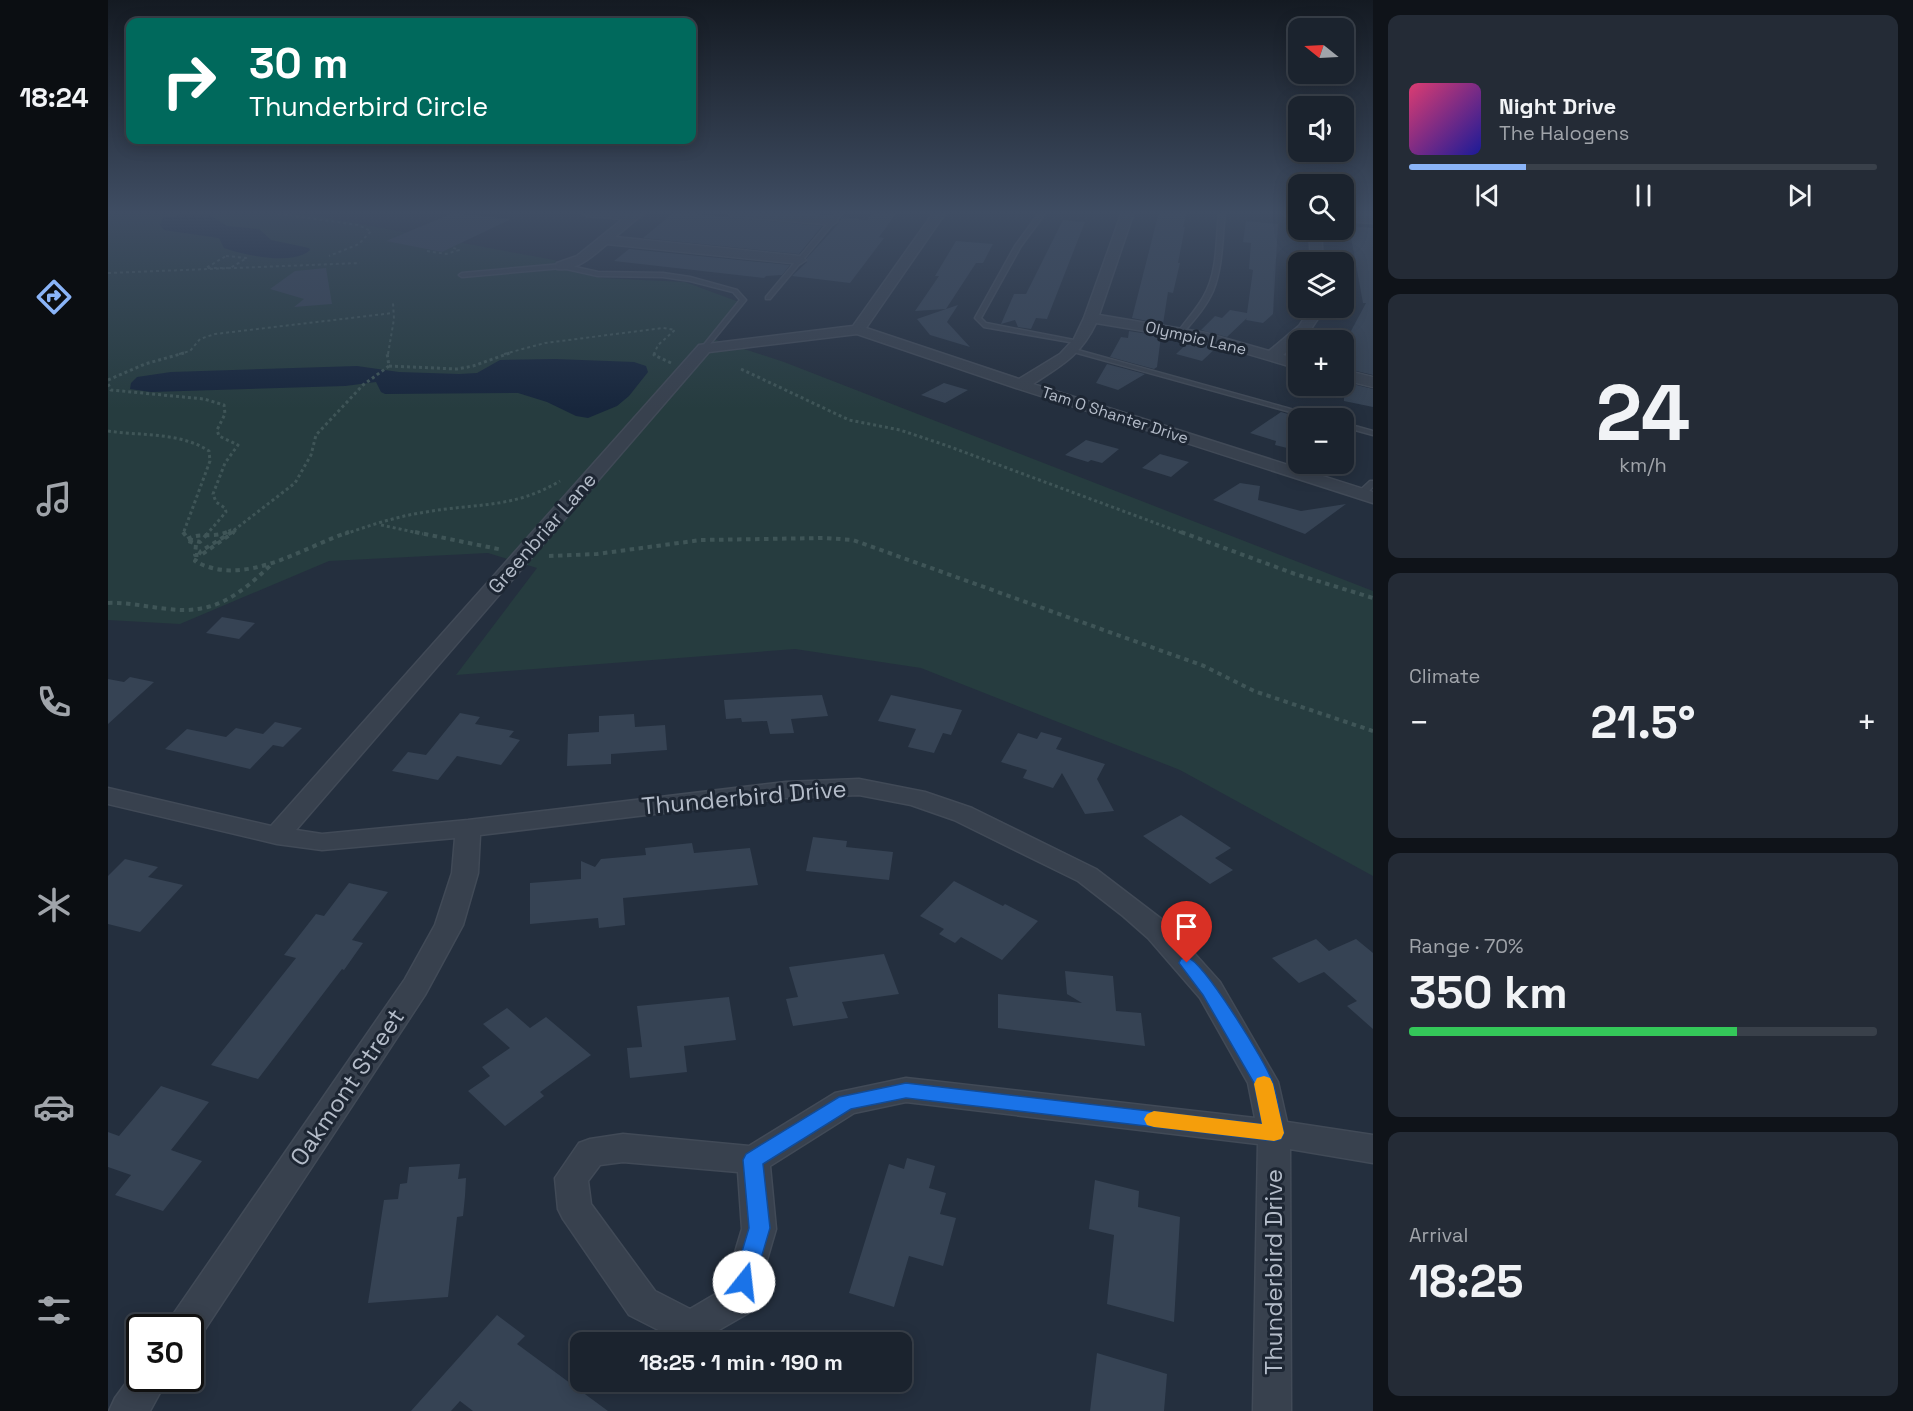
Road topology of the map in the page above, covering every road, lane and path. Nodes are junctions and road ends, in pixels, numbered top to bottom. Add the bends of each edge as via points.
1 (682, 278) edge
2 (785, 278) edge
3 (894, 278) edge
4 (1000, 278) edge
5 (1105, 278) edge
6 (1213, 278) edge
7 (768, 298) dead end
8 (393, 303) dead end
9 (393, 313) junction
10 (1091, 318) junction
11 (1313, 318) edge
12 (858, 330) junction
13 (1181, 332) junction
14 (1075, 346) junction
15 (704, 348) junction
16 (1271, 356) junction
17 (1288, 361) edge
18 (387, 367) junction
19 (741, 369) dead end
20 (664, 371) dead end
21 (1354, 377) edge
22 (108, 382) edge
23 (1373, 382) edge
24 (1022, 385) junction
25 (1288, 409) edge
26 (1354, 428) edge
27 (108, 431) edge
28 (1373, 433) edge
29 (564, 479) dead end
30 (1369, 492) edge
31 (380, 525) junction
32 (233, 531) junction
33 (188, 538) junction
34 (201, 540) junction
35 (211, 545) junction
36 (524, 554) junction
37 (199, 555) junction
38 (274, 562) junction
39 (1373, 598) edge
40 (108, 603) edge
41 (1373, 731) edge
42 (108, 796) edge
43 (468, 828) junction
44 (277, 836) junction
45 (1274, 1133) junction
46 (1373, 1149) edge
47 (753, 1160) junction
48 (194, 1314) edge
49 (141, 1392) edge
50 (128, 1411) edge
51 (1272, 1411) edge

1 - 15 lane via 735,291 743,300
2 - 7 lane
3 - 12 street
4 - 14 lane via 978,318 984,326
5 - 10 street
6 - 13 lane via 1203,303
8 - 9 path
9 - 18 path
9 - 22 path via 215,334 200,339 180,356 145,364
10 - 13 street, Olympic Lane
10 - 14 street
11 - 16 street
12 - 15 street
12 - 24 street, Tam O Shanter Drive
13 - 16 street, Olympic Lane
14 - 24 street
14 - 25 lane
15 - 36 street, Greenbriar Lane
16 - 17 street, Olympic Lane
18 - 20 path via 457,369 544,343 674,329 654,355 672,363
18 - 32 path via 363,385 316,435 311,455 295,483
19 - 39 path via 849,420 900,430 945,445 1294,574
21 - 23 street
22 - 34 path via 111,390 204,399 224,405 219,436 238,445 225,463 213,494 226,512
24 - 30 street, Tam O Shanter Drive
26 - 28 lane
27 - 33 path via 188,440 209,451 211,457 183,533
29 - 31 path via 546,491 506,505 424,512
31 - 36 path
31 - 38 path via 334,537
32 - 34 path
32 - 35 path
32 - 37 path
33 - 34 path
33 - 37 path via 196,544 195,555
34 - 35 path
35 - 37 path
36 - 41 path via 588,555 726,538 839,537 1204,666 1254,691
36 - 44 street, Greenbriar Lane
37 - 38 path via 195,561 205,567 237,571
38 - 40 path via 229,601 212,607 178,610
42 - 44 street, Thunderbird Drive
43 - 44 street, Thunderbird Drive via 322,842
43 - 45 street, Thunderbird Drive via 786,790 859,787 916,798 963,814 1087,875 1158,931 1210,990 1263,1082
43 - 48 street, Oakmont Street via 465,873 449,925 415,987
45 - 46 street
45 - 47 street via 906,1090 846,1102
45 - 51 street, Thunderbird Drive
47 - 47 street via 759,1228 739,1299 692,1328 642,1302 575,1209 570,1178 590,1153 623,1148
49 - 50 street

